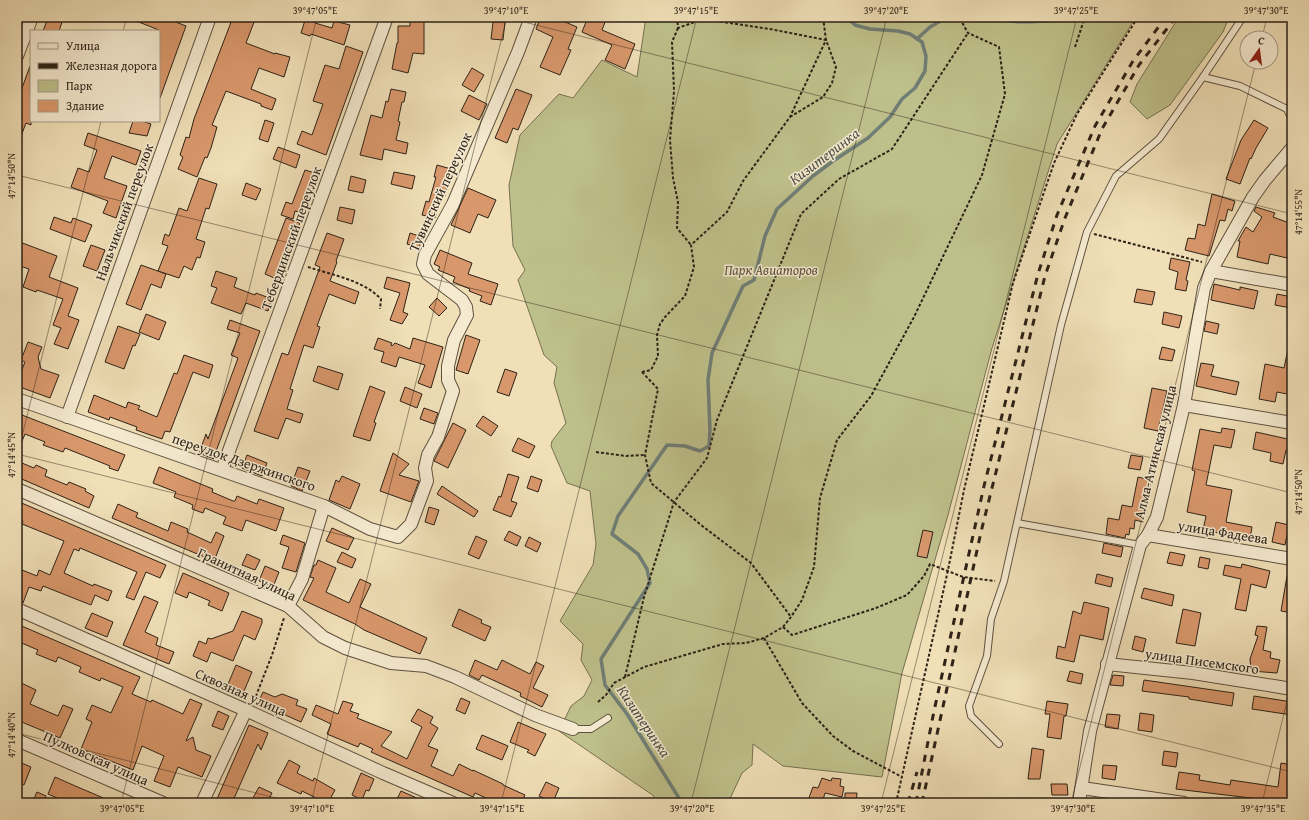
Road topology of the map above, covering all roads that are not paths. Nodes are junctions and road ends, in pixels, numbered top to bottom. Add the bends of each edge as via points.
1 (32, 17) edge
2 (210, 17) edge
3 (387, 17) edge
4 (531, 17) edge
5 (1243, 17) edge
6 (17, 56) edge
7 (1203, 77) junction
8 (1292, 110) edge
9 (1292, 148) edge
10 (1213, 268) junction
11 (1292, 285) edge
12 (17, 399) edge
13 (1184, 405) junction
14 (67, 417) junction
15 (1292, 423) edge
16 (222, 470) junction
17 (428, 481) joint
18 (17, 489) edge
19 (324, 506) junction
20 (1017, 523) junction
21 (1148, 535) junction
22 (1140, 544) junction
23 (1292, 559) edge
24 (288, 606) junction
25 (17, 609) edge
26 (1108, 664) junction
27 (1292, 689) edge
28 (248, 711) junction
29 (608, 718) dead end
30 (573, 729) joint
31 (17, 740) edge
32 (1000, 744) dead end
33 (1082, 788) junction
34 (163, 803) edge
35 (202, 803) edge
36 (453, 803) edge
37 (1079, 803) edge
38 (1184, 803) edge

1 - 6 street
2 - 14 street, Нальчикский переулок
3 - 16 street, Тебердинский переулок
4 - 17 street, Тувинский переулок via 454,204 425,255 423,264 428,274 462,300 467,315 454,340 448,366 448,380 453,391 438,438 428,455 425,468
5 - 7 lane
7 - 8 lane via 1240,86
7 - 20 lane via 1159,139 1116,176 1087,232 1061,325
9 - 10 street, Алма-Атинская улица via 1253,197
10 - 11 street
10 - 13 street, Алма-Атинская улица via 1204,288
12 - 14 street, переулок Дзержинского
13 - 15 street
13 - 21 street, Алма-Атинская улица via 1157,517
14 - 16 street, переулок Дзержинского
16 - 19 street, переулок Дзержинского
17 - 19 street, переулок Дзержинского via 411,524 398,537 370,529
18 - 24 street, Гранитная улица
19 - 24 street via 302,579
20 - 22 lane
20 - 32 lane via 1004,581 991,619 987,656 970,706 971,716
21 - 22 street, Алма-Атинская улица
21 - 23 street, улица Фадеева
22 - 26 street, Алма-Атинская улица
24 - 30 street, Гранитная улица via 323,637 345,648 391,663 426,666 535,715
25 - 28 street, Сквозная улица
26 - 27 street, улица Писемского via 1193,673
26 - 33 street, Алма-Атинская улица via 1090,730
28 - 35 street
28 - 36 street, Сквозная улица
29 - 30 lane via 591,729
31 - 34 street, Пулковская улица
33 - 37 street, Алма-Атинская улица
33 - 38 street

